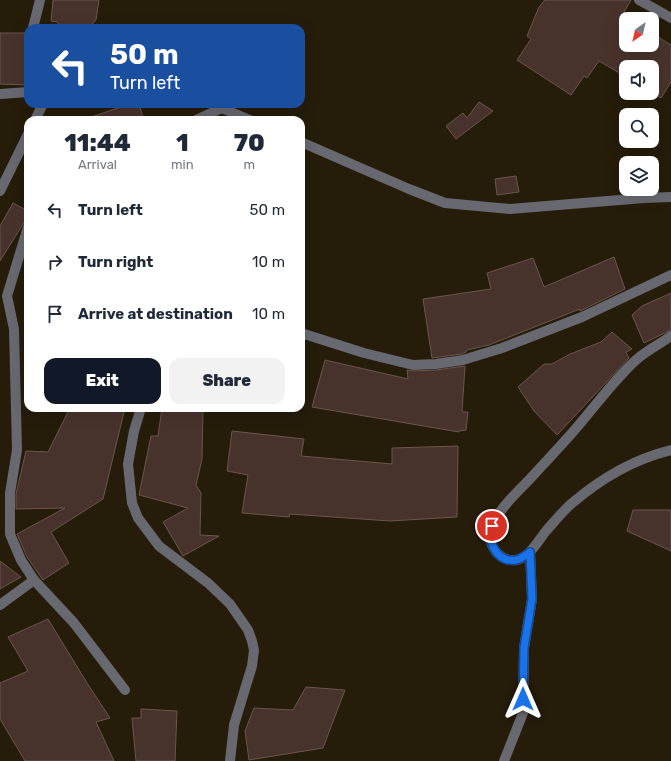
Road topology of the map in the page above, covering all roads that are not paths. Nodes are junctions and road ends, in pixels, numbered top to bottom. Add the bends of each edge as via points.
1 (40, 0) edge
2 (639, 0) edge
3 (671, 18) edge
4 (34, 24) edge
5 (24, 92) edge
6 (0, 94) edge
7 (222, 108) joint
8 (205, 116) edge
9 (241, 116) edge
10 (24, 142) edge
11 (305, 144) edge
12 (0, 191) edge
13 (671, 197) edge
14 (24, 240) edge
15 (671, 275) edge
16 (305, 334) edge
17 (671, 336) edge
18 (140, 412) edge
19 (671, 450) edge
20 (530, 552) junction
21 (34, 580) junction
22 (0, 605) edge
23 (125, 690) dead end
24 (230, 761) edge
25 (504, 761) edge

1 - 4 street
2 - 3 street
5 - 6 street
7 - 8 street
7 - 9 street
10 - 12 street
11 - 13 street via 409,190 445,203 510,209
14 - 21 street via 7,296 14,329 17,450 10,493 10,534 21,560
15 - 16 street via 582,317 463,360 413,365 364,354
17 - 20 street via 637,360 614,383 578,427 506,505 492,526 490,539 500,556 508,560 518,560
18 - 24 street via 128,464 132,503 138,518 159,546 208,583 230,604 248,630 252,641 252,666 234,725
19 - 20 street via 652,454 597,484 570,505
20 - 25 street via 532,599 524,648 523,713
21 - 22 street
21 - 23 street via 74,623

